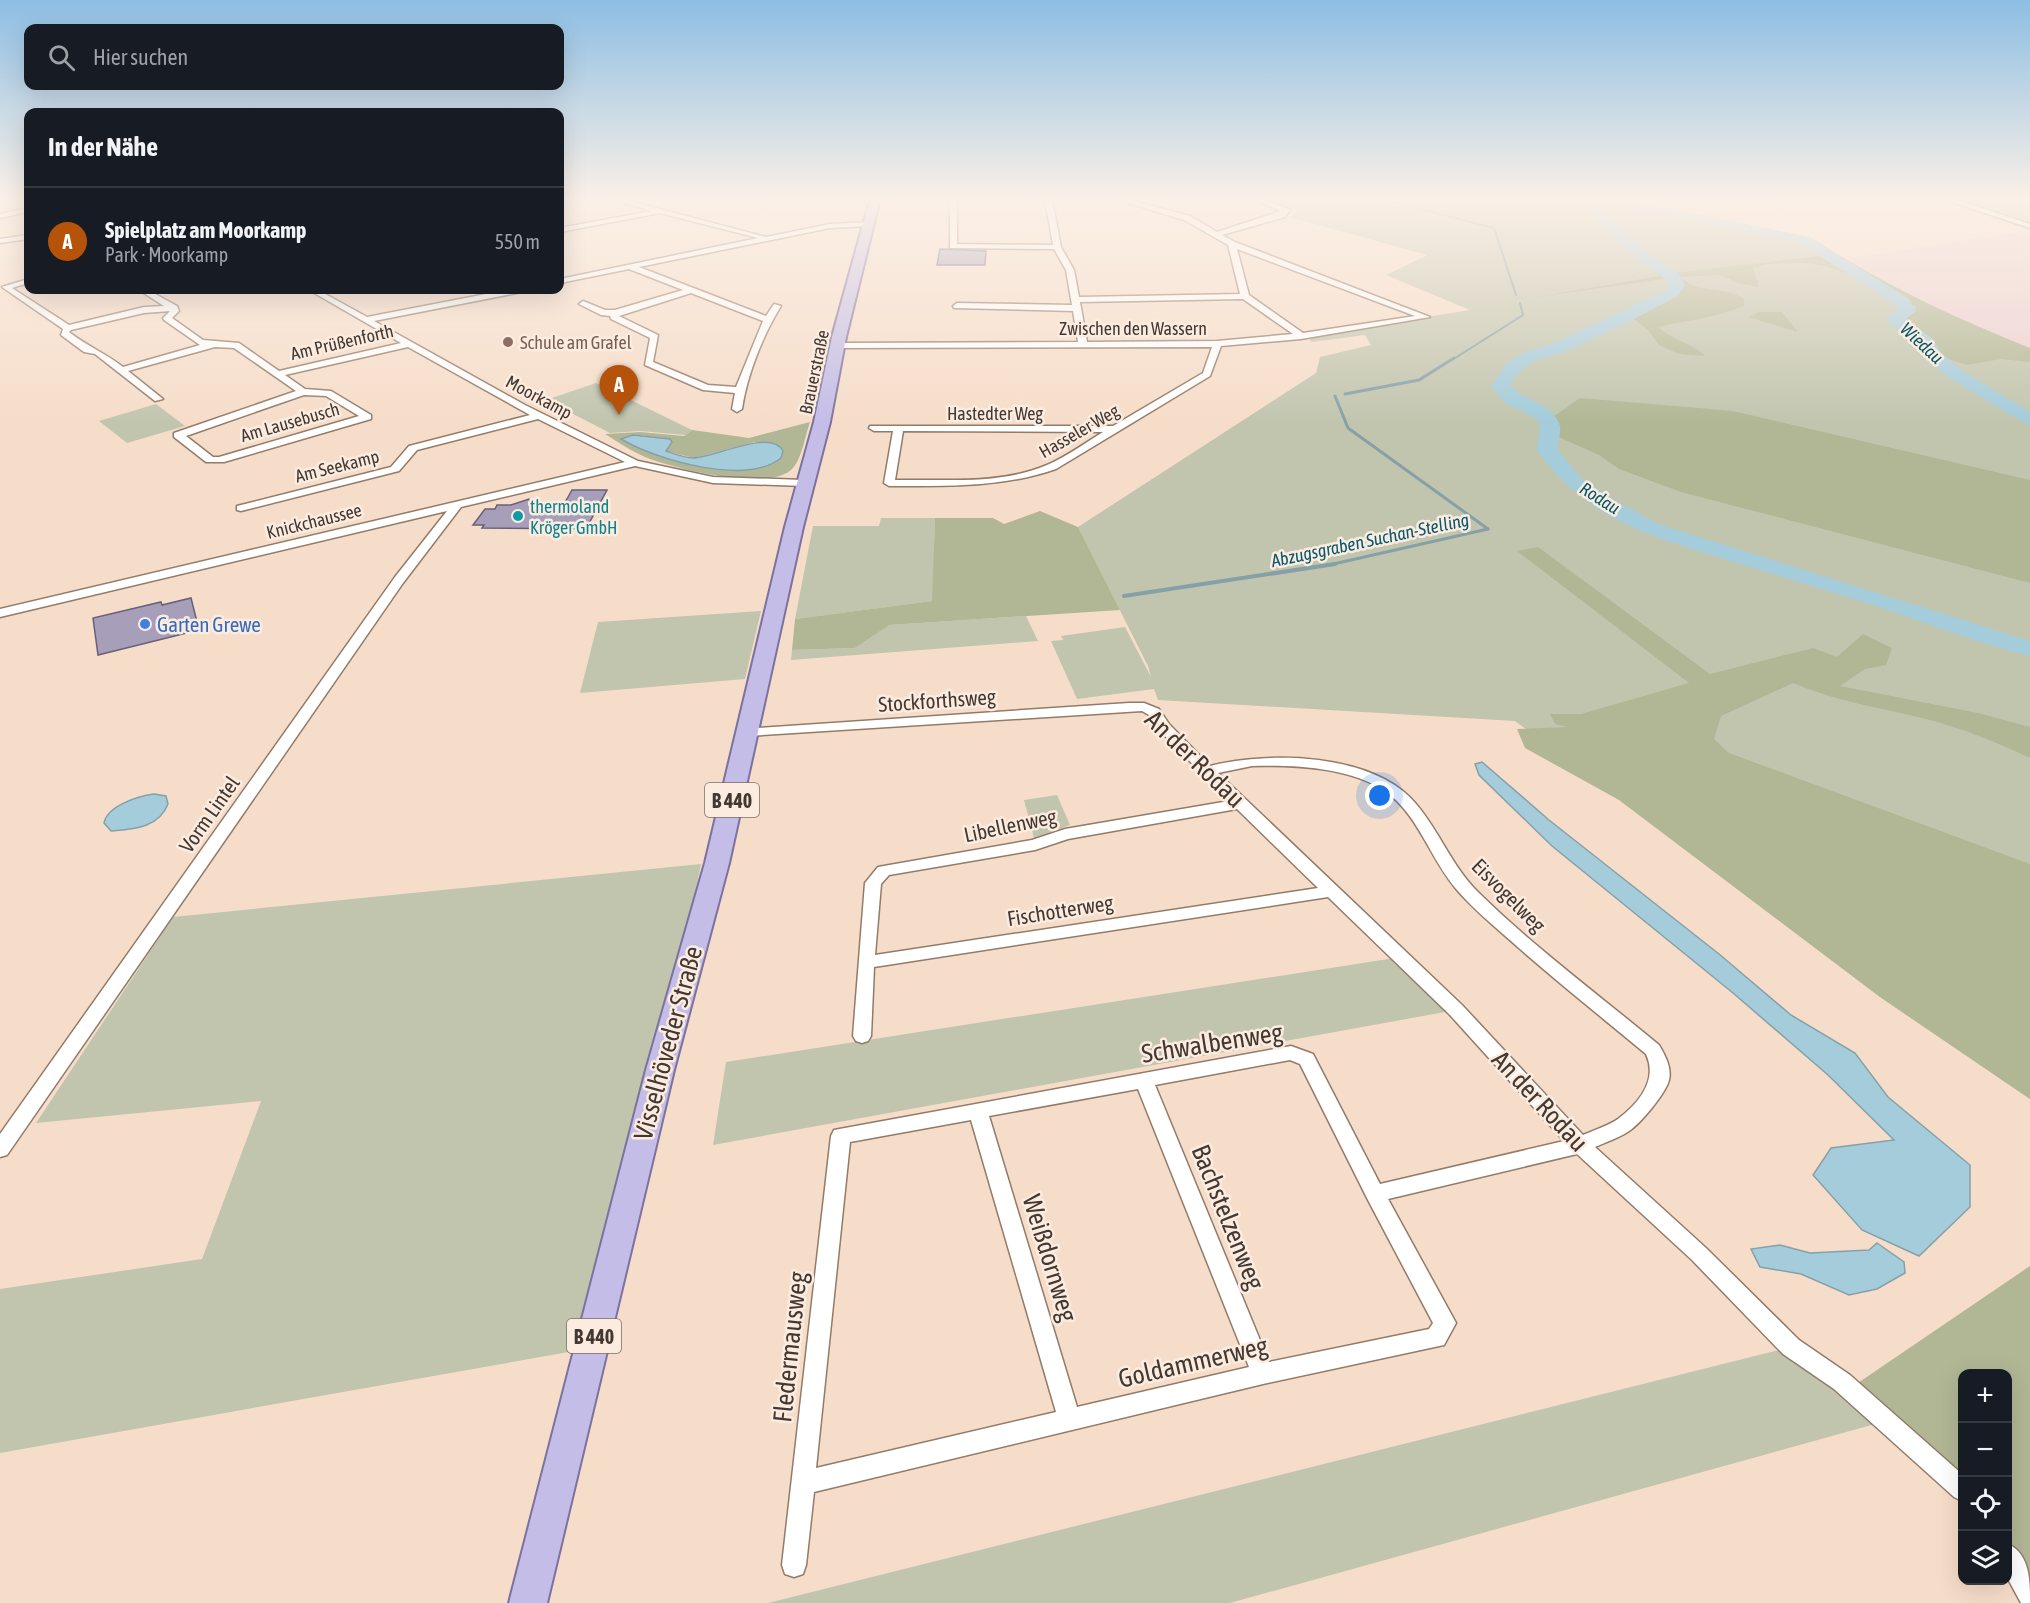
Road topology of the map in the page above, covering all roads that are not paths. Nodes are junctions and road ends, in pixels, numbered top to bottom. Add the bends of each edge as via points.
1 (596, 274) edge
2 (647, 274) edge
3 (857, 274) edge
4 (1071, 274) edge
5 (1239, 274) edge
6 (1311, 274) edge
7 (564, 280) edge
8 (24, 282) edge
9 (690, 291) junction
10 (151, 294) edge
11 (321, 294) edge
12 (472, 294) edge
13 (495, 294) edge
14 (1245, 296) junction
15 (478, 297) junction
16 (583, 304) dead end
17 (1076, 304) junction
18 (777, 306) dead end
19 (957, 306) dead end
20 (174, 308) junction
21 (615, 313) junction
22 (368, 319) junction
23 (768, 320) junction
24 (68, 328) junction
25 (1301, 336) junction
26 (410, 344) junction
27 (1217, 344) junction
28 (212, 345) junction
29 (1083, 345) junction
30 (839, 346) junction
31 (121, 370) junction
32 (277, 374) junction
33 (740, 390) junction
34 (303, 392) junction
35 (158, 399) dead end
36 (737, 409) dead end
37 (538, 416) junction
38 (874, 428) dead end
39 (898, 429) junction
40 (1116, 429) junction
41 (635, 464) junction
42 (804, 483) junction
43 (456, 507) junction
44 (241, 508) dead end
45 (0, 613) edge
46 (1129, 707) joint
47 (748, 732) junction
48 (1208, 771) junction
49 (1240, 804) junction
50 (1333, 891) junction
51 (866, 962) junction
52 (862, 1036) dead end
53 (1144, 1081) junction
54 (978, 1111) junction
55 (841, 1136) joint
56 (1580, 1145) junction
57 (0, 1149) edge
58 (1375, 1194) junction
59 (1263, 1374) junction
60 (1070, 1421) junction
61 (804, 1483) junction
62 (1958, 1485) edge
63 (2012, 1564) edge
64 (794, 1565) dead end
65 (2030, 1594) edge
66 (528, 1603) edge

1 - 7 street
2 - 9 street
3 - 30 main road, Brauerstraße / B 440
4 - 17 street
5 - 14 street
6 - 25 street, Zwischen den Wassern via 1426,317
8 - 24 street via 6,287
9 - 21 street
9 - 23 street
10 - 20 street
11 - 22 street, Moorkamp
12 - 15 street
13 - 15 street
14 - 17 street
14 - 25 street
15 - 22 street
16 - 21 street
17 - 19 street
17 - 29 street
18 - 23 street
20 - 24 street via 144,310
20 - 28 street, Am Prüßenforth via 167,318 201,343
21 - 33 street via 614,317 655,337 648,363 706,388
22 - 26 street, Moorkamp
23 - 33 street
24 - 31 street via 64,333
25 - 27 street, Zwischen den Wassern
26 - 32 street, Am Prüßenforth
26 - 37 street, Moorkamp
27 - 29 street, Zwischen den Wassern
27 - 40 street, Hasseler Weg via 1207,374
28 - 31 street
28 - 32 street, Am Prüßenforth via 236,345
29 - 30 street, Zwischen den Wassern
30 - 42 main road, Brauerstraße / B 440
31 - 35 street
32 - 34 street, Am Lausebusch
33 - 36 street
34 - 34 street, Am Lausebusch via 189,424 178,435 210,460 220,460 367,417 328,393
37 - 41 street, Moorkamp
37 - 44 street, Am Seekamp via 413,448 394,469
38 - 39 street, Hastedter Weg
39 - 40 street, Hastedter Weg
39 - 40 street, Hasseler Weg via 889,483 994,482 1026,476 1052,467
41 - 42 street, Moorkamp via 713,480
41 - 43 street, Knickchaussee
42 - 47 main road, Visselhöveder Straße / B 440
43 - 45 street, Knickchaussee
43 - 57 street, Vorm Lintel via 399,580
46 - 47 street, Stockforthsweg
46 - 48 street, An der Rodau via 1152,710
47 - 66 main road, Visselhöveder Straße / B 440
48 - 49 street, An der Rodau
48 - 56 street, Eisvogelweg via 1252,762 1324,767 1380,782 1401,795 1461,885 1507,929 1653,1050 1660,1080 1646,1102 1624,1125
49 - 50 street, An der Rodau
49 - 51 street, Libellenweg via 884,871 873,883
50 - 51 street, Fischotterweg
50 - 56 street, An der Rodau via 1456,1010
51 - 52 street
53 - 54 street, Schwalbenweg
53 - 58 street, Schwalbenweg via 1291,1053 1307,1059
53 - 59 street, Bachstelzenweg
54 - 55 street, Schwalbenweg
54 - 60 street, Weißdornweg
55 - 61 street, Fledermausweg
56 - 58 street
56 - 62 street, An der Rodau via 1699,1254 1791,1347 1842,1382
58 - 59 street, Goldammerweg via 1445,1323 1436,1338
59 - 60 street, Goldammerweg
60 - 61 street, Goldammerweg
61 - 64 street, Fledermausweg
63 - 65 street

